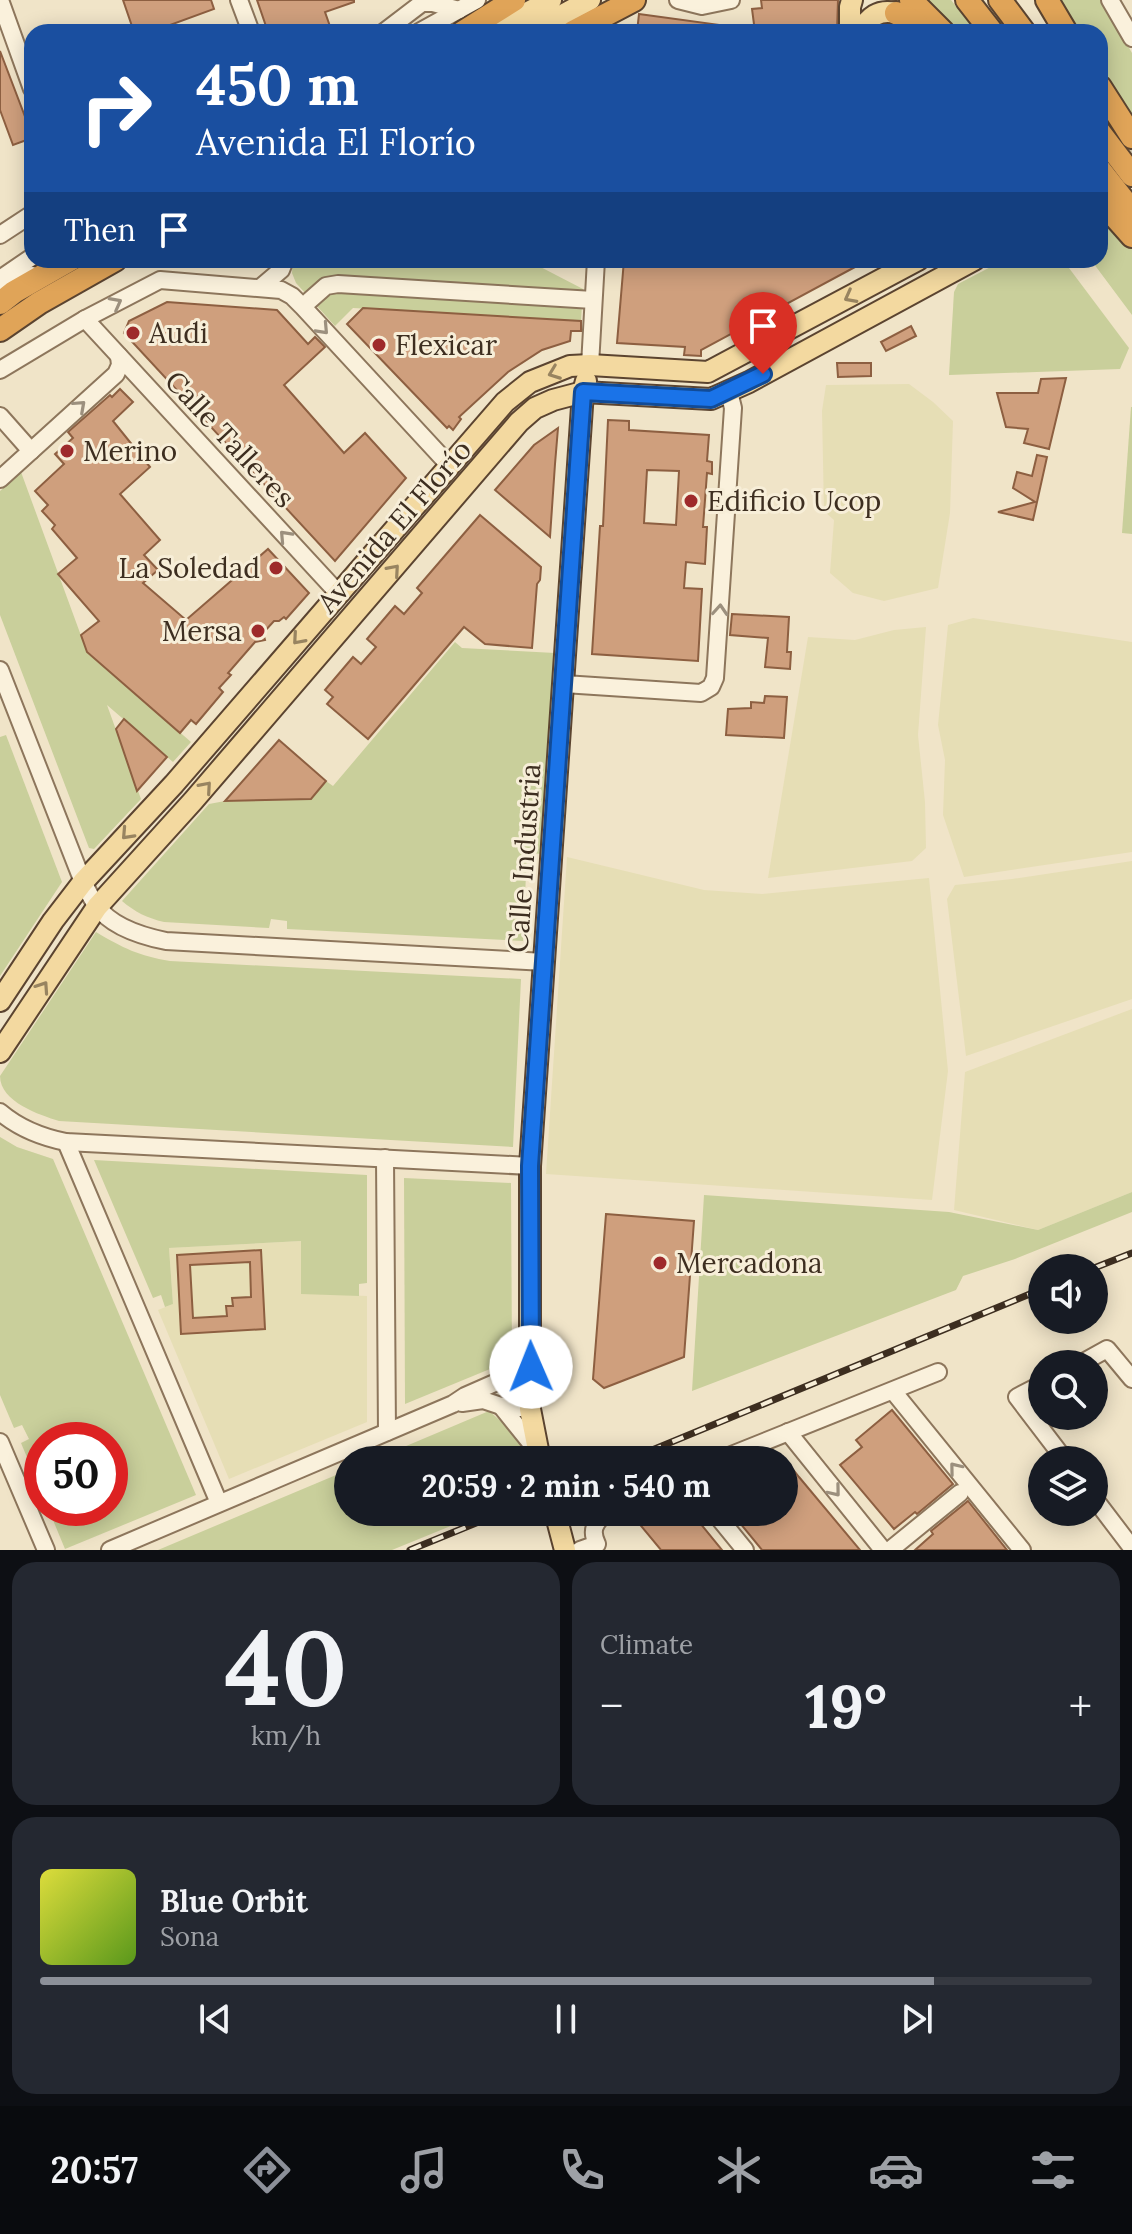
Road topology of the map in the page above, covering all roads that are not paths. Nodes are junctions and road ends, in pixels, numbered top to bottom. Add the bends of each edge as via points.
1 (0, 0) edge
2 (239, 0) edge
3 (477, 0) edge
4 (514, 0) edge
5 (551, 0) edge
6 (590, 0) edge
7 (634, 0) edge
8 (678, 0) edge
9 (731, 0) edge
10 (852, 0) edge
11 (967, 0) edge
12 (1000, 0) edge
13 (1047, 0) edge
14 (1110, 0) edge
15 (427, 2) edge
16 (903, 6) edge
17 (461, 21) edge
18 (248, 24) edge
19 (395, 24) edge
20 (506, 24) edge
21 (546, 24) edge
22 (588, 24) edge
23 (850, 24) edge
24 (865, 24) edge
25 (917, 24) edge
26 (931, 24) edge
27 (986, 24) edge
28 (1018, 24) edge
29 (1061, 24) edge
30 (1132, 38) edge
31 (24, 67) edge
32 (1108, 100) edge
33 (1132, 137) edge
34 (1108, 144) edge
35 (1132, 175) edge
36 (1108, 180) edge
37 (1108, 209) edge
38 (1132, 211) edge
39 (24, 219) edge
40 (0, 235) edge
41 (1132, 236) edge
42 (24, 263) edge
43 (50, 268) edge
44 (56, 268) edge
45 (101, 268) edge
46 (282, 268) edge
47 (595, 268) edge
48 (903, 268) edge
49 (947, 268) edge
50 (0, 282) edge
51 (261, 287) junction
52 (593, 300) junction
53 (309, 301) dead end
54 (0, 303) edge
55 (85, 319) junction
56 (0, 330) edge
57 (119, 356) junction
58 (590, 365) junction
59 (716, 368) junction
60 (0, 370) edge
61 (583, 392) junction
62 (729, 392) junction
63 (0, 416) edge
64 (31, 451) junction
65 (449, 465) junction
66 (0, 479) edge
67 (468, 484) junction
68 (338, 593) junction
69 (358, 611) junction
70 (0, 670) edge
71 (564, 684) junction
72 (83, 882) junction
73 (97, 907) junction
74 (545, 962) junction
75 (0, 1001) edge
76 (0, 1052) edge
77 (0, 1112) edge
78 (66, 1142) junction
79 (385, 1158) junction
80 (530, 1166) junction
81 (1108, 1350) edge
82 (531, 1367) junction
83 (938, 1372) dead end
84 (1132, 1379) edge
85 (893, 1391) junction
86 (1028, 1391) edge
87 (453, 1404) junction
88 (501, 1406) junction
89 (530, 1409) junction
90 (1028, 1411) edge
91 (1042, 1430) edge
92 (387, 1432) junction
93 (788, 1432) junction
94 (0, 1442) edge
95 (531, 1446) edge
96 (537, 1446) edge
97 (754, 1446) edge
98 (1054, 1446) edge
99 (960, 1493) dead end
100 (219, 1503) junction
101 (1108, 1516) edge
102 (559, 1526) edge
103 (595, 1526) edge
104 (725, 1526) edge
105 (599, 1547) edge
106 (1132, 1548) edge
107 (46, 1550) edge
108 (110, 1550) edge
109 (565, 1550) edge
110 (580, 1550) edge
111 (745, 1550) edge
112 (883, 1550) edge
113 (890, 1550) edge
114 (1022, 1550) edge

1 - 31 street
2 - 18 street
3 - 17 street
4 - 17 highway
5 - 20 main road
6 - 21 main road
7 - 22 highway
8 - 9 street via 702,6
10 - 23 main road
11 - 27 highway
12 - 28 highway
13 - 29 highway
14 - 30 street
15 - 17 street
15 - 19 street
16 - 24 main road via 876,13
16 - 25 highway
16 - 26 highway
32 - 33 highway
34 - 35 highway
36 - 38 highway
37 - 41 highway
39 - 40 street
42 - 50 street
43 - 50 street
44 - 54 highway
45 - 56 highway
46 - 51 street
47 - 52 street, Calle Industria
48 -> 59 main road, Avenida El Florío
49 - 62 main road, Avenida El Florío
55 -> 51 street via 160,280
51 -> 65 street via 292,296
52 - 53 street via 338,284 326,286
52 - 58 street, Calle Industria
55 - 57 street, Calle Talleres
55 - 60 street
64 -> 57 street via 116,374
68 -> 57 street, Calle Talleres
58 - 59 main road, Avenida El Florío via 708,372
58 - 61 main road, Calle Industria
58 -> 65 main road, Avenida El Florío via 570,366 530,382
59 - 62 main road
61 - 62 main road, Avenida El Florío via 711,399
61 - 67 main road, Avenida El Florío via 535,408
61 - 71 main road, Calle Industria
71 -> 62 street via 701,693 711,687 733,408
63 - 64 street
64 - 66 street
65 - 67 main road
65 - 68 main road, Avenida El Florío
69 -> 67 main road, Avenida El Florío
68 - 69 main road
68 -> 72 main road, Avenida El Florío
73 -> 69 main road, Avenida El Florío
70 - 72 street
71 - 74 main road, Calle Industria
72 - 73 street
72 - 75 main road, Avenida El Florío
73 - 74 street via 131,931 166,941
76 -> 73 main road, Avenida El Florío
74 - 80 main road, Calle Industria
77 - 78 street via 27,1131
78 - 79 street
78 - 100 street
79 - 80 street
79 - 92 street
80 - 82 main road, Calle Industria
81 - 84 street
82 - 87 street
82 - 89 main road, Calle Industria
83 - 85 street
85 - 93 street
114 -> 85 street
86 - 90 street via 1017,1397
87 - 88 street via 483,1400
87 - 92 street
88 - 89 street
88 - 95 street
89 - 96 main road, Calle Industria
91 - 98 street
92 - 100 street
93 - 97 street
93 -> 112 street
94 - 107 street
99 - 113 street
100 - 108 street
101 - 106 street
102 - 109 main road
103 - 105 street
104 - 111 street
105 - 110 street

